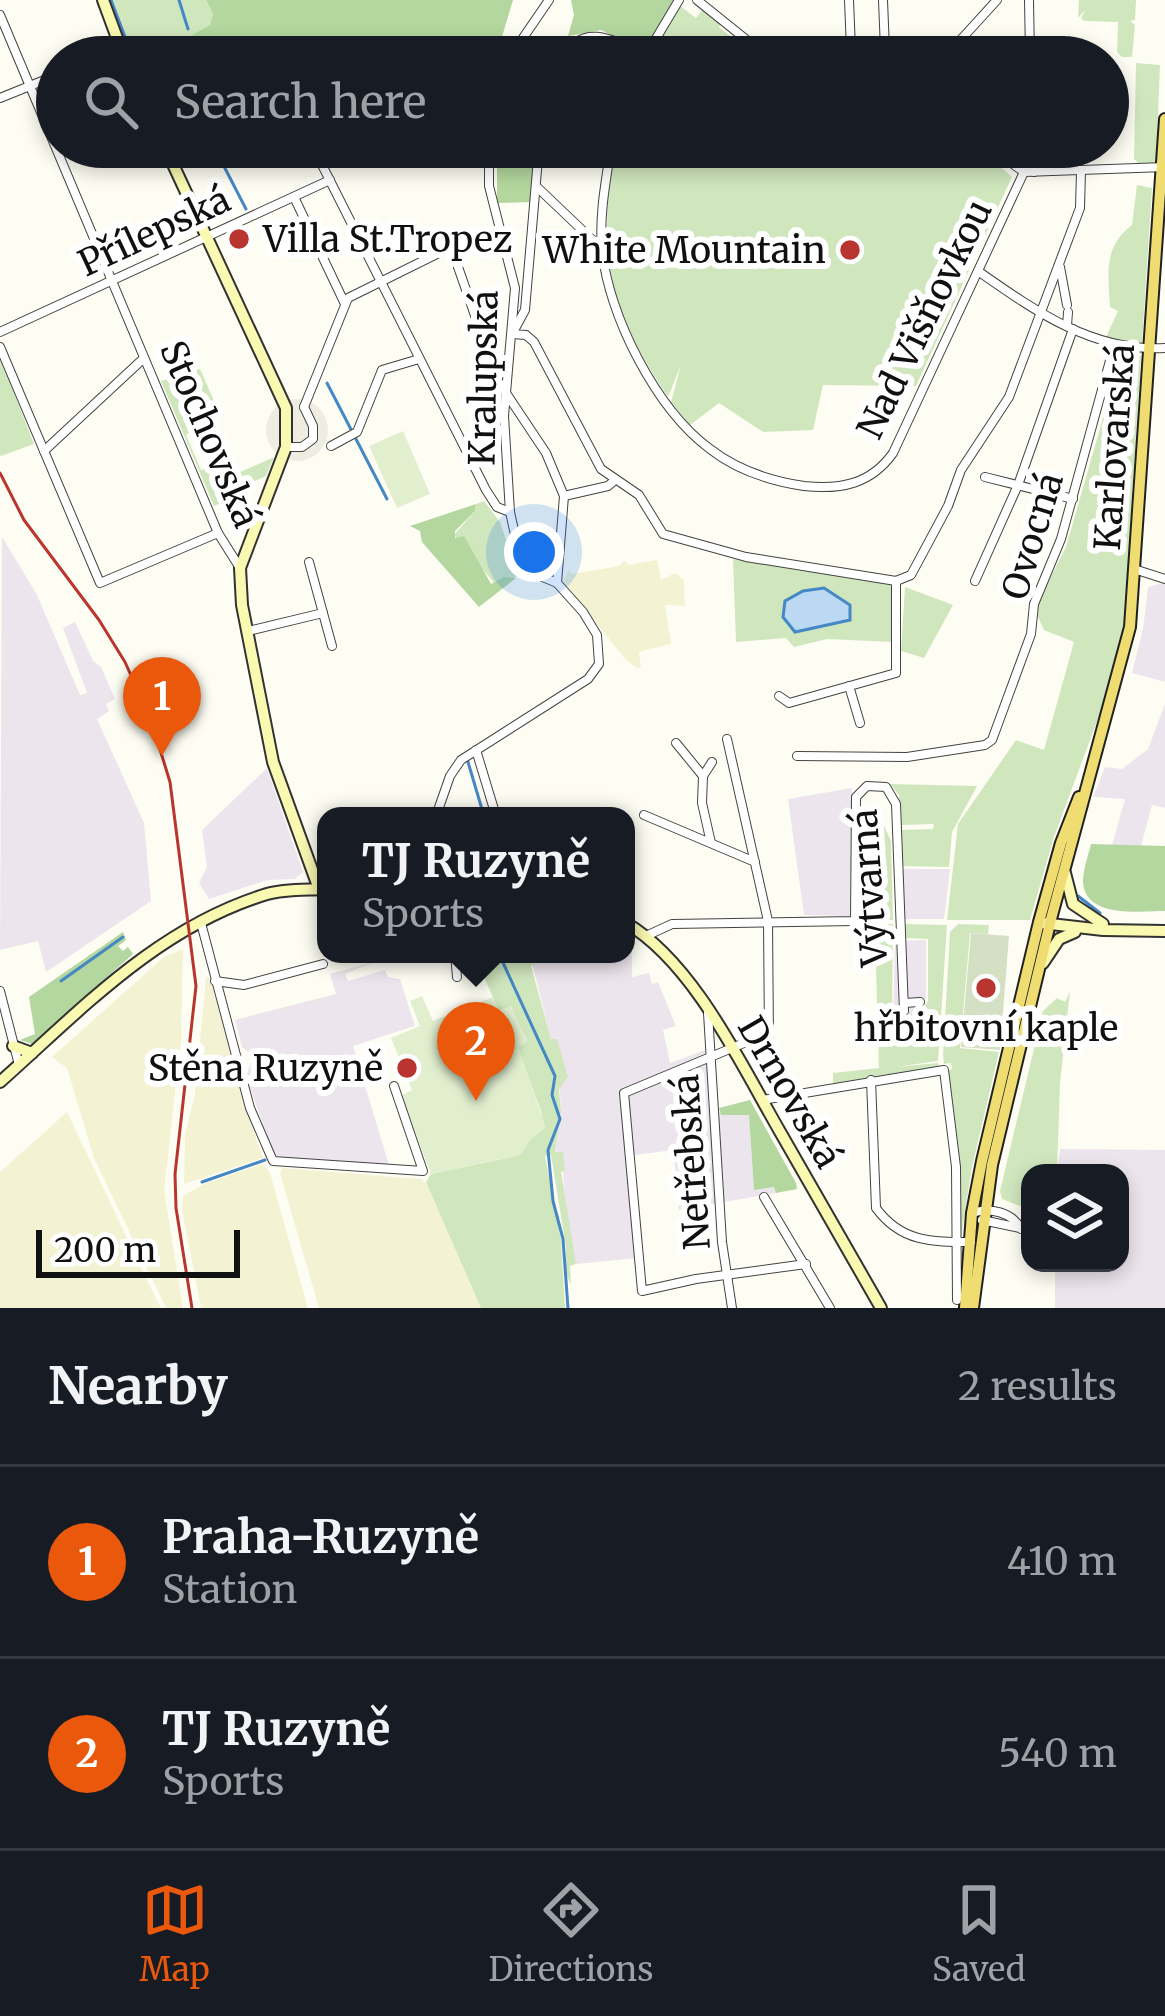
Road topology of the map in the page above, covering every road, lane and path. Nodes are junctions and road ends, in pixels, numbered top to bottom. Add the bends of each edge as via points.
1 (103, 0) edge
2 (549, 0) edge
3 (680, 0) edge
4 (697, 0) edge
5 (849, 0) edge
6 (883, 0) edge
7 (997, 0) edge
8 (1029, 0) edge
9 (0, 15) edge
10 (120, 36) edge
11 (525, 36) edge
12 (658, 36) edge
13 (742, 36) edge
14 (850, 36) edge
15 (884, 36) edge
16 (964, 36) edge
17 (1030, 36) edge
18 (36, 84) edge
19 (30, 86) junction
20 (0, 98) edge
21 (36, 100) edge
22 (1165, 119) edge
23 (1163, 167) edge
24 (65, 168) edge
25 (176, 168) edge
26 (324, 168) edge
27 (489, 168) edge
28 (538, 168) edge
29 (608, 168) edge
30 (1023, 168) edge
31 (1030, 168) edge
32 (1081, 171) junction
33 (1029, 172) junction
34 (330, 180) junction
35 (1163, 186) edge
36 (537, 187) junction
37 (294, 197) junction
38 (207, 237) junction
39 (602, 249) junction
40 (1059, 266) junction
41 (978, 272) junction
42 (112, 280) junction
43 (380, 282) junction
44 (345, 304) junction
45 (1040, 315) junction
46 (1070, 328) junction
47 (0, 332) edge
48 (512, 334) junction
49 (1114, 346) junction
50 (0, 347) edge
51 (1165, 348) edge
52 (1150, 349) junction
53 (145, 358) junction
54 (419, 359) junction
55 (507, 391) junction
56 (304, 407) junction
57 (286, 408) junction
58 (331, 446) dead end
59 (286, 447) junction
60 (44, 451) junction
61 (985, 476) dead end
62 (615, 480) junction
63 (1018, 485) junction
64 (564, 496) junction
65 (1073, 500) junction
66 (510, 512) junction
67 (218, 533) junction
68 (309, 562) dead end
69 (240, 568) junction
70 (1136, 570) junction
71 (1165, 579) edge
72 (896, 581) junction
73 (975, 581) dead end
74 (556, 584) junction
75 (323, 613) junction
76 (246, 631) junction
77 (332, 646) dead end
78 (849, 686) junction
79 (779, 696) dead end
80 (860, 723) dead end
81 (727, 740) dead end
82 (676, 743) dead end
83 (476, 750) junction
84 (797, 756) dead end
85 (712, 762) dead end
86 (1091, 772) junction
87 (703, 776) junction
88 (439, 807) edge
89 (493, 807) edge
90 (644, 815) dead end
91 (711, 844) junction
92 (756, 863) junction
93 (1065, 871) junction
94 (317, 876) edge
95 (317, 889) edge
96 (201, 921) junction
97 (768, 921) junction
98 (1047, 922) junction
99 (1103, 927) junction
100 (1165, 927) edge
101 (635, 929) edge
102 (646, 936) junction
103 (456, 963) edge
104 (323, 964) dead end
105 (287, 974) junction
106 (457, 977) dead end
107 (1036, 977) junction
108 (215, 981) junction
109 (290, 985) dead end
110 (0, 992) edge
111 (920, 1002) dead end
112 (708, 1012) junction
113 (13, 1046) junction
114 (732, 1048) junction
115 (32, 1053) junction
116 (710, 1057) junction
117 (19, 1065) junction
118 (871, 1080) junction
119 (0, 1082) edge
120 (394, 1086) dead end
121 (762, 1100) junction
122 (764, 1197) dead end
123 (979, 1214) junction
124 (964, 1242) junction
125 (806, 1264) junction
126 (728, 1277) junction
127 (965, 1305) edge
128 (732, 1308) edge
129 (830, 1308) edge
130 (880, 1308) edge

1 - 10 main road
2 - 11 street
3 - 12 street
4 - 13 street
5 - 14 street
6 - 15 street
7 - 16 street
8 - 17 street
9 - 19 street, Stochovská
18 - 19 street
19 - 20 street
19 - 21 street, Stochovská
22 - 23 main road, Karlovarská
23 - 32 street
23 - 35 main road, Karlovarská
24 - 42 street, Stochovská
25 - 38 main road
26 - 34 street
27 - 48 street, Kralupská via 515,288
28 - 36 street
29 - 39 street
30 - 33 street
31 - 33 street
32 - 33 street
32 - 40 street via 1080,208
33 - 41 street, Nad Višňovkou
34 - 37 street, Přílepská
34 - 43 street
35 - 52 main road, Karlovarská
36 - 39 street
36 - 48 street via 525,310
37 - 38 street, Přílepská
37 - 44 street
38 - 42 street, Přílepská
38 - 57 main road
39 - 41 street, Nad Višňovkou via 622,325 674,412 706,447 760,476 813,487 880,471
40 - 45 street
40 - 46 street
41 - 45 street
42 - 47 street, Přílepská
42 - 53 street, Stochovská
43 - 44 street
43 - 54 street
43 - 55 street via 451,247
44 - 56 street
45 - 46 street
45 - 72 street via 1009,397 961,470 911,575
46 - 49 street
46 - 63 street
48 - 55 street, Kralupská
48 - 62 street via 535,342
49 - 52 street
49 - 65 street, Ovocná
50 - 60 street
51 - 52 street
52 - 70 main road, Karlovarská
53 - 60 street
53 - 67 street, Stochovská
54 - 58 street via 382,370 354,434
54 - 66 street via 486,490
55 - 64 street
55 - 66 street, Kralupská
56 - 57 street
56 - 59 street via 313,440
57 - 59 main road
59 - 69 main road
60 - 67 street via 100,583
61 - 63 street
62 - 64 street
62 - 72 street via 639,495 671,539
63 - 65 street
63 - 73 street
64 - 74 street
65 - 84 street, Ovocná via 992,740 908,757
66 - 74 street, Kralupská via 519,553 532,573
67 - 69 street, Stochovská
68 - 75 street
69 - 76 main road, Stochovská
70 - 71 street
70 - 86 main road, Karlovarská via 1126,651
72 - 78 street via 896,673
74 - 83 street, Kralupská via 584,612 599,664
75 - 76 street
75 - 77 street
76 - 94 main road, Stochovská via 273,762
78 - 79 street via 789,703
78 - 80 street
81 - 92 street
82 - 87 street
83 - 88 street via 450,776
83 - 89 street
85 - 87 street
86 - 93 main road, Karlovarská
86 - 98 main road, Karlovarská via 1068,824
87 - 91 street
90 - 91 street
91 - 92 street
92 - 97 street
93 - 98 main road, Karlovarská
93 - 99 main road via 1073,904
95 - 96 main road via 270,893
96 - 108 street
96 - 115 main road via 138,960
97 - 102 street via 672,924
97 - 111 street, Výtvarná via 855,921 855,803 860,790 886,787 896,804 904,1007
97 - 114 street via 769,1039
98 - 99 main road
98 - 107 main road, Karlovarská
98 - 123 main road, Karlovarská
99 - 100 main road
99 - 107 main road via 1062,936
101 - 102 main road, Drnovská
102 - 112 main road, Drnovská
103 - 106 street
104 - 105 street
105 - 108 street via 244,985
105 - 109 street
107 - 123 main road, Karlovarská
108 - 120 street via 273,1162 423,1171
110 - 113 street
112 - 114 main road, Drnovská
112 - 116 street, Netřebská
113 - 115 main road
113 - 117 street
114 - 116 street
114 - 121 main road, Drnovská
115 - 117 main road
116 - 126 street, Netřebská
116 - 126 street via 624,1093 642,1291
117 - 119 main road
118 - 121 street
118 - 124 street via 876,1208 911,1238
118 - 124 street via 944,1070
121 - 130 main road, Drnovská
122 - 125 street
123 - 124 main road, Karlovarská
123 - 127 main road, Karlovarská
124 - 127 main road, Karlovarská
125 - 126 street
125 - 129 street
126 - 128 street, Netřebská

